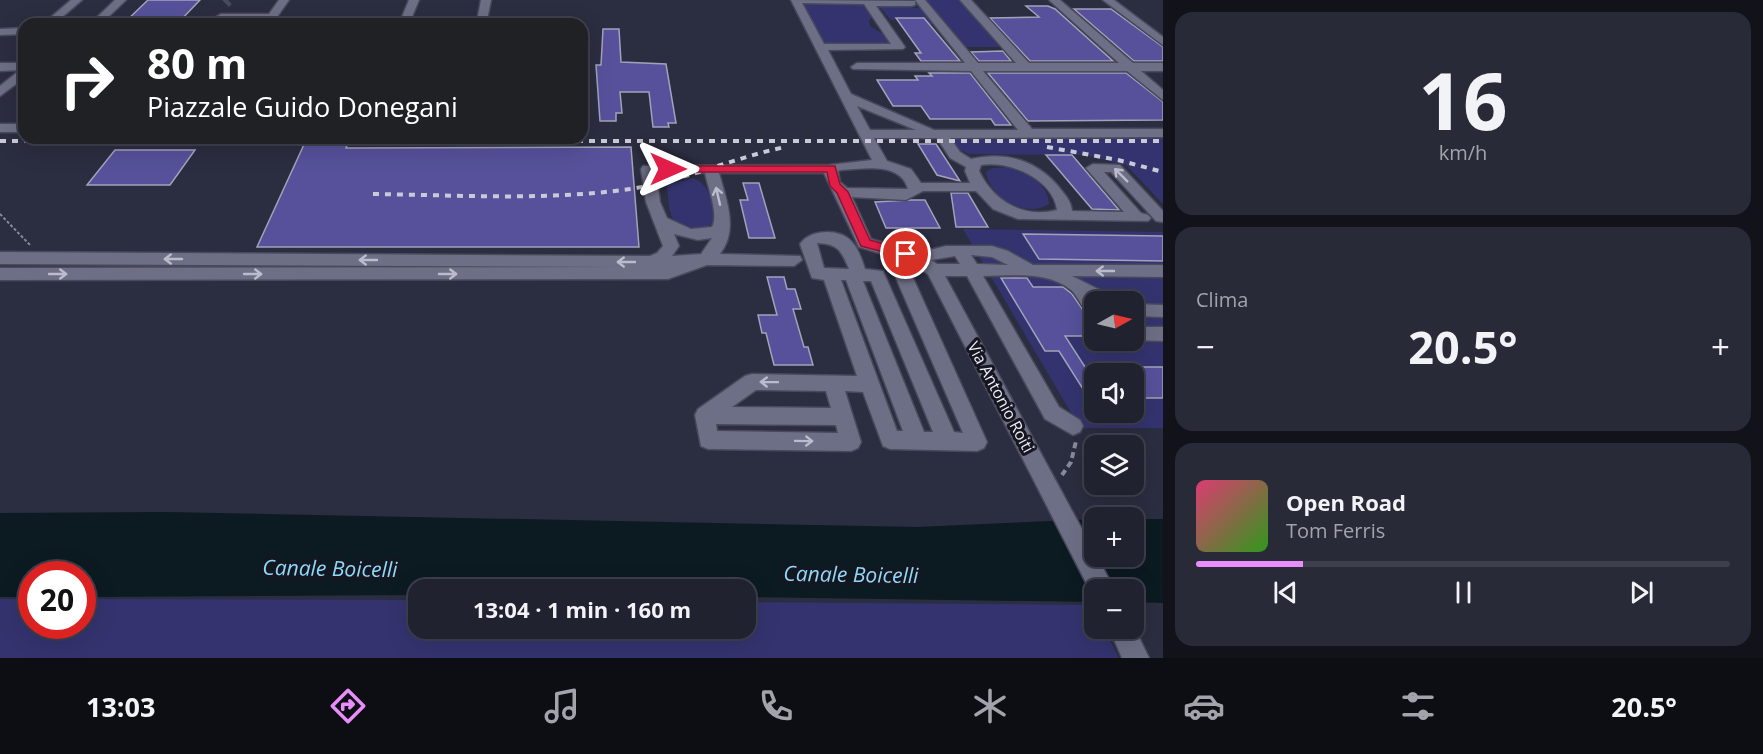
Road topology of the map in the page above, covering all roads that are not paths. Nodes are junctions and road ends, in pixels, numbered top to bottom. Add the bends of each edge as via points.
1 (77, 0) edge
2 (121, 0) edge
3 (284, 0) edge
4 (414, 0) edge
5 (486, 0) edge
6 (796, 0) edge
7 (804, 0) edge
8 (965, 0) edge
9 (1054, 0) edge
10 (1108, 0) edge
11 (916, 2) edge
12 (225, 3) dead end
13 (869, 3) junction
14 (55, 18) edge
15 (102, 18) edge
16 (219, 18) edge
17 (271, 18) edge
18 (406, 18) edge
19 (483, 18) edge
20 (18, 30) edge
21 (0, 32) edge
22 (1163, 42) edge
23 (821, 47) junction
24 (18, 66) edge
25 (0, 67) edge
26 (857, 67) dead end
27 (974, 67) junction
28 (1026, 67) junction
29 (1130, 67) junction
30 (1163, 67) edge
31 (18, 77) edge
32 (0, 92) edge
33 (1163, 96) edge
34 (847, 97) junction
35 (886, 113) junction
36 (857, 117) junction
37 (0, 128) edge
38 (18, 128) edge
39 (1163, 133) edge
40 (866, 134) junction
41 (939, 134) junction
42 (1028, 134) junction
43 (972, 165) junction
44 (882, 166) junction
45 (711, 169) junction
46 (831, 169) junction
47 (915, 186) junction
48 (981, 187) junction
49 (849, 193) junction
50 (1059, 215) junction
51 (661, 218) junction
52 (1137, 218) junction
53 (1162, 218) edge
54 (723, 222) junction
55 (881, 248) junction
56 (961, 251) junction
57 (0, 258) edge
58 (26, 258) junction
59 (705, 259) junction
60 (794, 260) dead end
61 (652, 262) junction
62 (931, 270) junction
63 (972, 270) junction
64 (1032, 271) junction
65 (1163, 271) edge
66 (6, 274) edge
67 (830, 274) junction
68 (863, 274) junction
69 (1074, 282) junction
70 (0, 289) edge
71 (1090, 291) edge
72 (1084, 295) edge
73 (1144, 310) edge
74 (1163, 311) edge
75 (1144, 334) edge
76 (1163, 334) edge
77 (830, 383) junction
78 (870, 384) junction
79 (1073, 426) road end
80 (917, 440) junction
81 (947, 441) junction
82 (1095, 579) edge
83 (1126, 639) edge
84 (1136, 658) edge

1 - 14 street
2 - 15 street
3 - 17 street
4 - 18 street
5 - 19 street
6 - 23 street
7 - 13 street
8 - 28 street
9 - 29 street
10 - 22 street
11 - 13 street
11 - 27 street
12 - 16 street
13 - 23 street via 899,47
20 - 21 street
23 - 34 street
24 - 25 street
26 - 27 street
27 - 28 street
27 - 42 street
28 - 29 street
29 - 30 street
29 - 33 street
31 - 32 street
34 - 35 street
34 - 36 street
35 - 36 street
35 - 41 street
36 - 40 street
37 - 38 street
39 - 42 street
40 - 41 street
40 - 44 street
41 - 42 street
41 - 43 street via 956,155
43 - 48 street
43 - 50 street via 980,161 1005,161 1033,169 1064,206
44 - 46 street
44 - 47 street via 904,170
45 - 46 street
45 - 51 street via 648,169 652,198
54 -> 45 street
46 - 49 street via 835,186
47 - 48 street
47 - 49 street via 916,191 911,194
48 - 50 street via 994,205 1010,213
49 - 55 street
50 - 52 street
51 - 54 street via 682,232 702,235 718,231
51 - 59 street
51 - 61 street via 671,246 663,257
52 - 53 street
53 -> 52 street via 1115,168 1093,168
54 - 59 street via 723,237
55 - 62 street
55 - 68 street via 878,262
55 - 81 street via 903,275 977,442
56 - 62 street via 930,253
56 - 63 street
56 - 64 street via 998,253
57 - 58 street
61 -> 58 street
58 - 66 street
59 - 60 street
59 - 61 street
66 -> 59 street via 652,274 686,269
62 - 63 street
62 - 82 street, Via Antonio Roiti
63 - 64 street
63 - 79 street via 1052,413
65 -> 64 street
64 - 69 street
66 - 70 street
67 - 68 street
67 - 68 street via 818,274 808,244 813,238 837,238 847,244
67 - 78 street
68 - 80 street
68 - 81 street
69 - 71 street
69 - 72 street
73 - 74 street
75 - 76 street
77 -> 77 street via 752,382 705,415 843,417
77 - 78 street
78 - 80 street via 890,440
80 - 81 street
83 - 84 street

